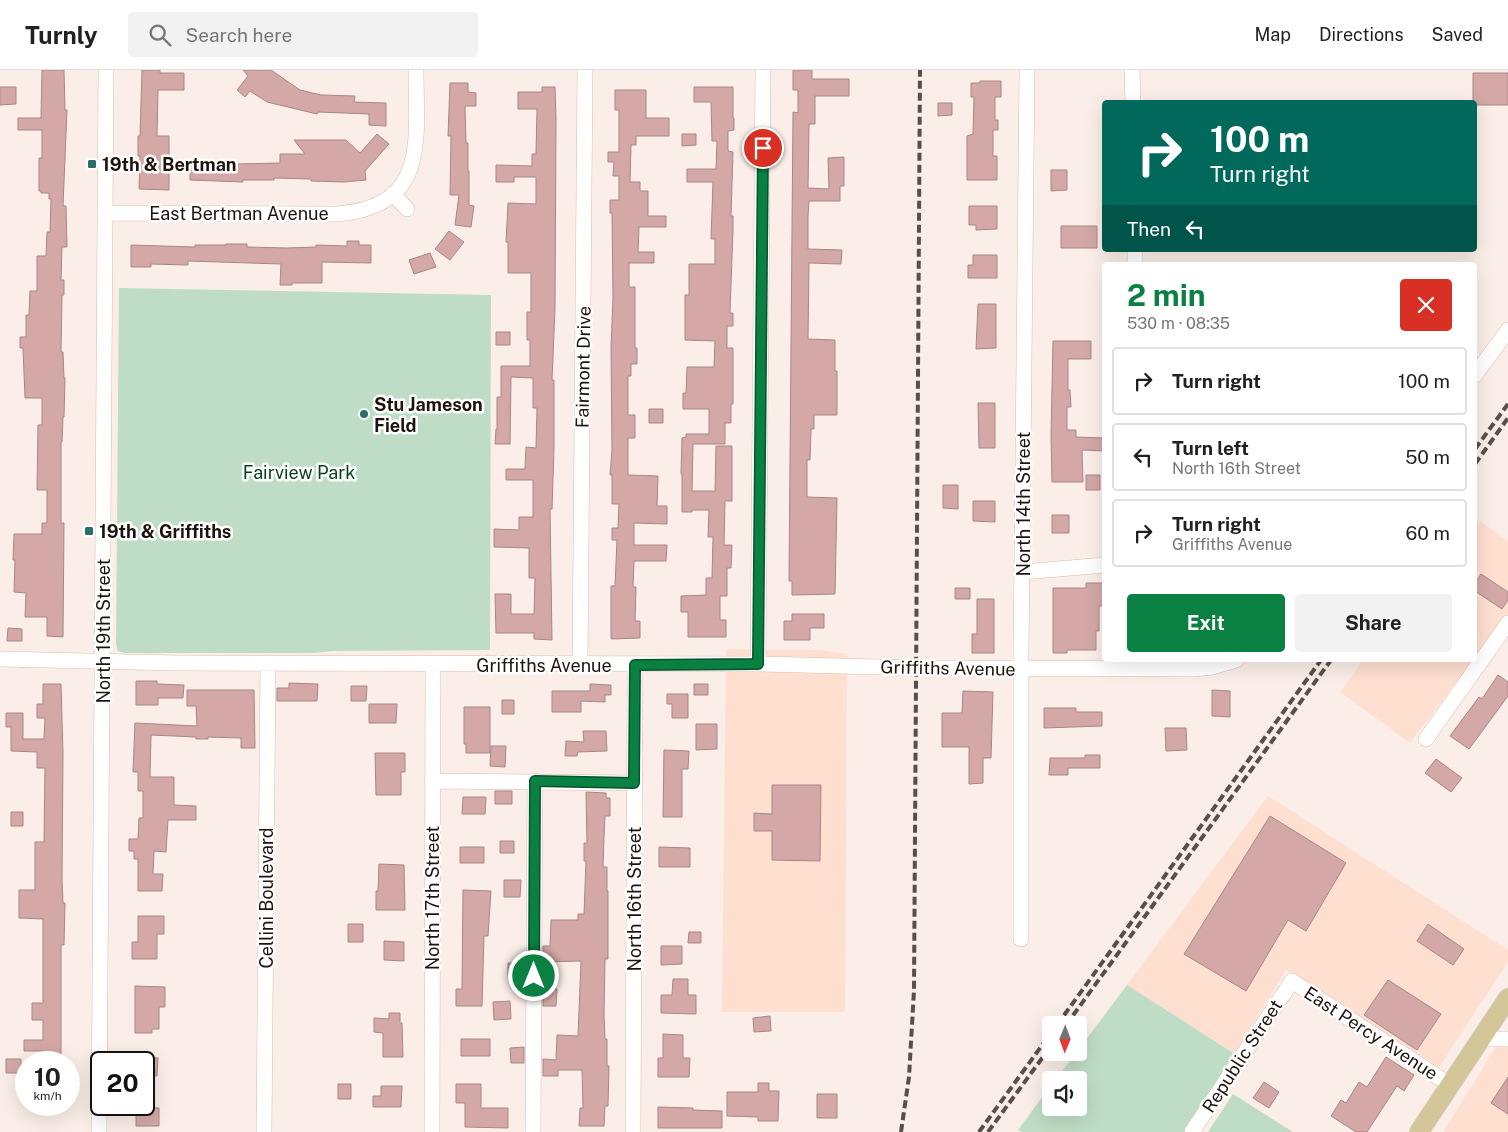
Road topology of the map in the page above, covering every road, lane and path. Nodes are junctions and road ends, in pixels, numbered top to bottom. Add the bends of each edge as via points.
1 (106, 70) edge
2 (416, 70) edge
3 (585, 70) edge
4 (763, 70) edge
5 (1027, 70) edge
6 (1132, 70) edge
7 (1132, 100) edge
8 (393, 194) junction
9 (407, 210) dead end
10 (105, 213) junction
11 (1508, 330) edge
12 (1477, 372) edge
13 (1102, 566) edge
14 (1023, 572) junction
15 (1508, 623) edge
16 (0, 659) edge
17 (102, 662) junction
18 (1229, 662) edge
19 (268, 664) junction
20 (433, 664) junction
21 (758, 664) junction
22 (580, 665) junction
23 (635, 665) junction
24 (1022, 669) junction
25 (1426, 739) dead end
26 (432, 781) junction
27 (535, 781) junction
28 (634, 783) junction
29 (1022, 939) dead end
30 (1292, 981) joint
31 (1508, 998) edge
32 (1481, 1039) junction
33 (1508, 1039) edge
34 (1450, 1084) junction
35 (99, 1132) edge
36 (264, 1132) edge
37 (432, 1132) edge
38 (533, 1132) edge
39 (633, 1132) edge
40 (1192, 1132) edge
41 (1418, 1132) edge

1 - 10 street, North 19th Street
2 - 8 street via 415,153 403,186
3 - 22 street, Fairmont Drive
4 - 21 street
5 - 14 street, North 14th Street
6 - 7 street
8 - 9 street
8 - 10 street, East Bertman Avenue via 372,208 337,214
10 - 17 street, North 19th Street
11 - 12 street
13 - 14 street
14 - 24 street, North 14th Street
15 - 25 street
16 - 17 street, Griffiths Avenue
17 - 19 street, Griffiths Avenue
17 - 35 street, North 19th Street
18 - 24 street, Griffiths Avenue via 1194,669
19 - 20 street, Griffiths Avenue
19 - 36 street, Cellini Boulevard
20 - 22 street, Griffiths Avenue
20 - 26 street, North 17th Street
21 - 23 street, Griffiths Avenue
21 - 24 street, Griffiths Avenue
22 - 23 street, Griffiths Avenue
23 - 28 street, North 16th Street
24 - 29 street, North 14th Street
26 - 27 street
26 - 37 street, North 17th Street
27 - 28 street
27 - 38 street
28 - 39 street, North 16th Street
30 - 34 street, East Percy Avenue
30 - 40 street, Republic Street
31 - 32 main road
32 - 33 street
32 - 34 main road
34 - 41 main road

